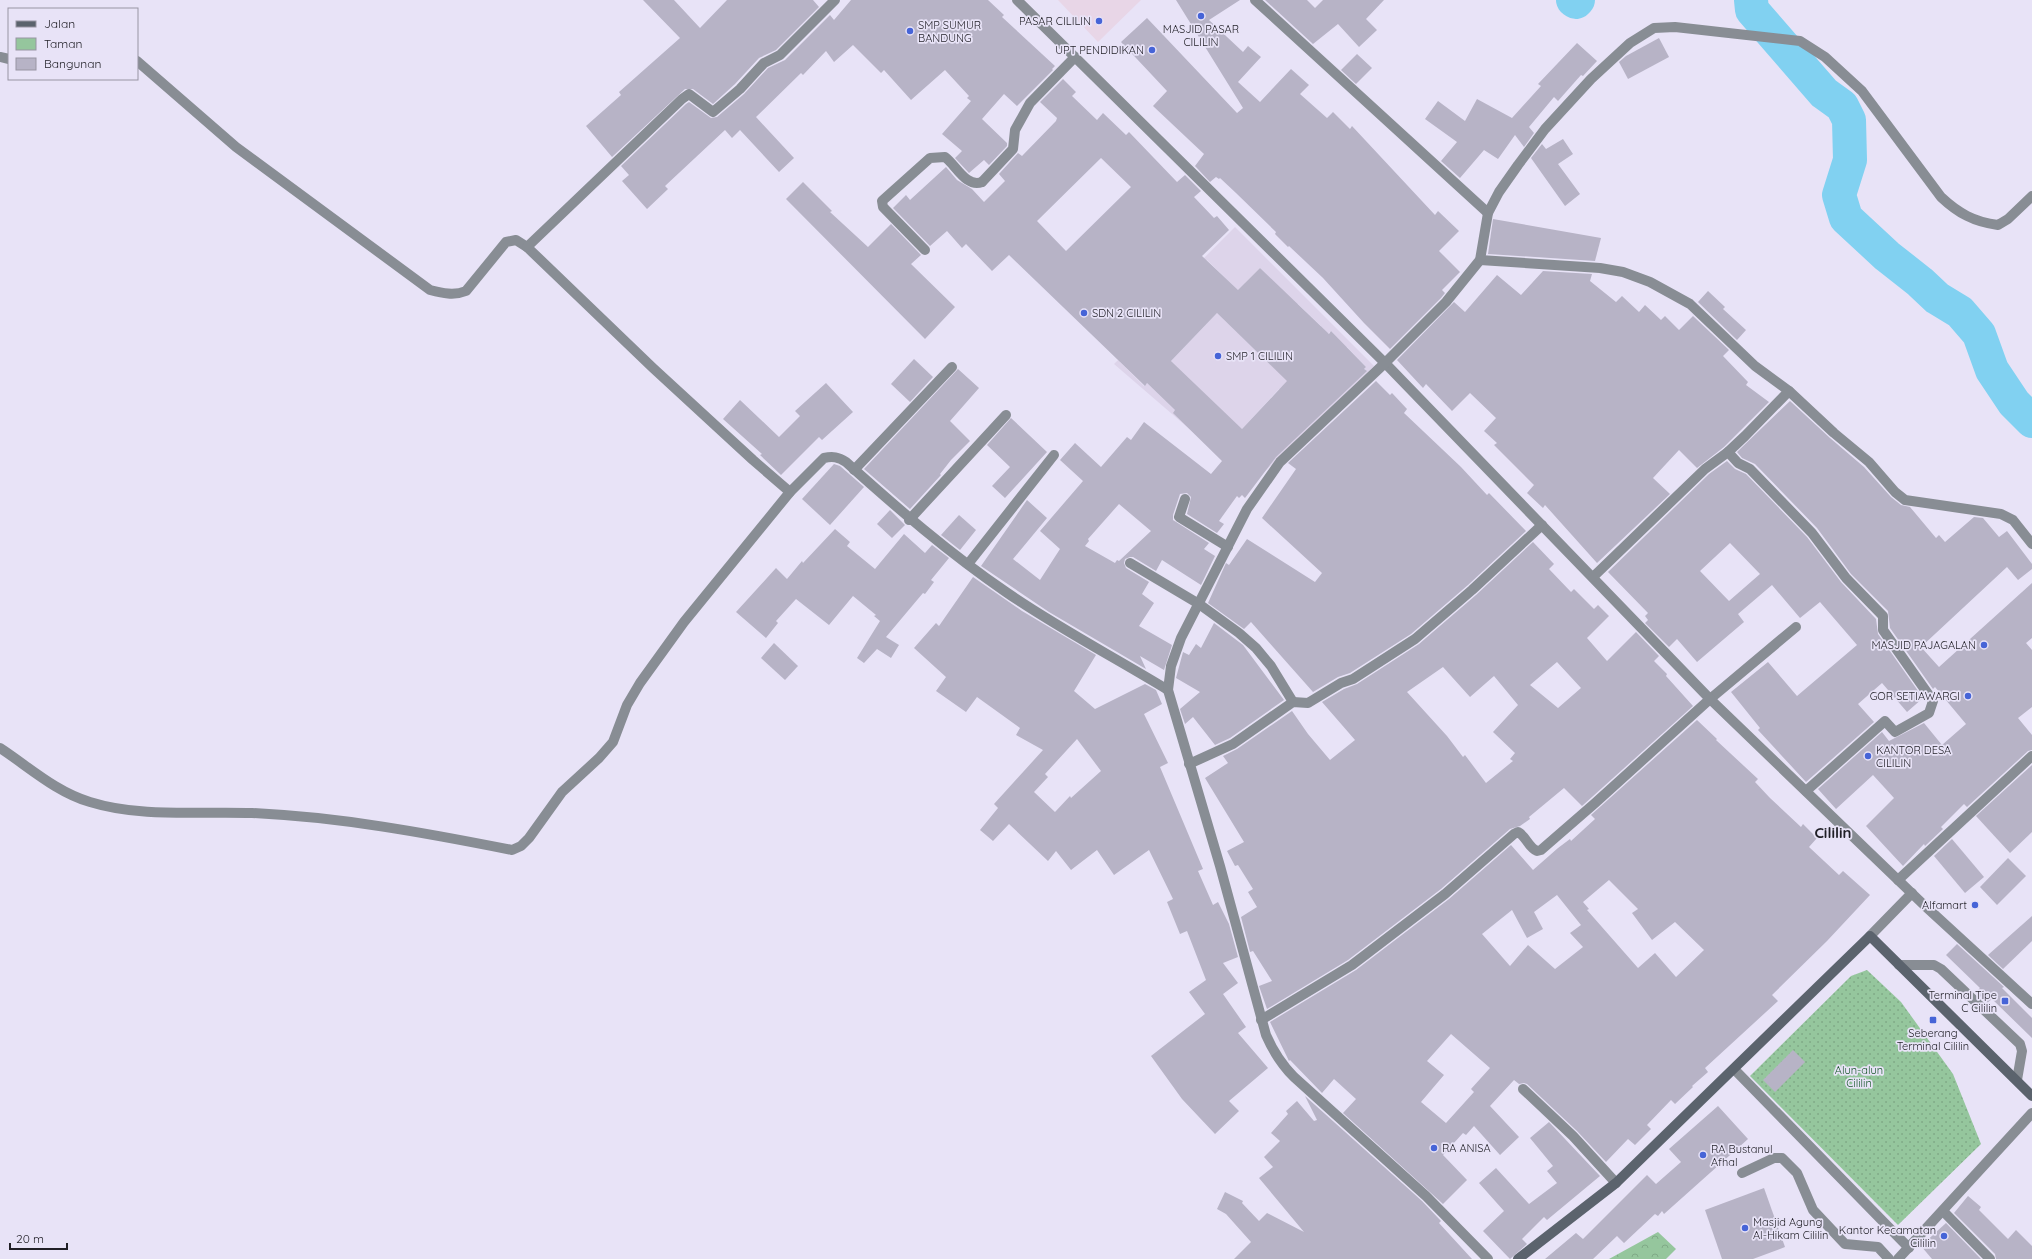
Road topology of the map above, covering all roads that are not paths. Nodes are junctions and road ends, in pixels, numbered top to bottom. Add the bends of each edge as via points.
1 (835, 0) edge
2 (1017, 0) edge
3 (1255, 0) edge
4 (1075, 57) junction
5 (138, 62) edge
6 (2032, 196) edge
7 (1488, 213) junction
8 (527, 247) junction
9 (925, 250) dead end
10 (1480, 260) junction
11 (1385, 363) junction
12 (952, 367) dead end
13 (1789, 391) junction
14 (1006, 415) dead end
15 (1728, 452) junction
16 (1054, 455) dead end
17 (854, 470) junction
18 (790, 492) junction
19 (1185, 499) dead end
20 (909, 520) junction
21 (1542, 525) junction
22 (2032, 544) edge
23 (1228, 547) junction
24 (1130, 562) dead end
25 (968, 564) junction
26 (1593, 577) junction
27 (1199, 604) junction
28 (1796, 627) dead end
29 (1168, 690) junction
30 (1710, 699) junction
31 (1294, 702) junction
32 (0, 748) edge
33 (2032, 756) edge
34 (1189, 764) junction
35 (1806, 791) junction
36 (1898, 880) junction
37 (1912, 893) junction
38 (1870, 936) junction
39 (1899, 964) junction
40 (2032, 1004) edge
41 (1261, 1020) junction
42 (1734, 1069) junction
43 (2017, 1080) junction
44 (1523, 1089) dead end
45 (2032, 1096) edge
46 (2032, 1113) edge
47 (1742, 1173) dead end
48 (1616, 1183) junction
49 (1943, 1211) junction
50 (1909, 1248) junction
51 (1488, 1259) edge
52 (1518, 1259) edge
53 (1889, 1259) edge
54 (1898, 1259) edge
55 (1990, 1259) edge

1 - 8 street via 780,55 764,63 740,89 713,112 689,94 682,99
2 - 4 street
3 - 7 street
4 - 9 street via 1030,103 1016,130 1013,149 982,182 977,184 969,181 945,157 935,157 930,158 882,201 883,207
4 - 11 street
5 - 8 street via 236,147 430,290 444,293 466,291 506,242 516,240
6 - 7 street via 2008,220 1998,225 1969,218 1940,196 1862,91 1825,58 1800,41 1675,27 1654,28 1630,43 1591,80 1545,129 1499,192
7 - 10 street
8 - 18 street via 659,374
10 - 11 street via 1446,302
10 - 13 street via 1600,268 1623,272 1650,282 1690,304 1755,366
11 - 21 street
11 - 23 street via 1280,462 1247,509
12 - 17 street
13 - 15 street
13 - 22 street via 1870,462 1905,500 2001,514 2013,520
14 - 20 street
15 - 26 street via 1705,469
15 - 35 street via 1738,463 1750,469 1807,528 1846,578 1883,616 1883,630 1933,701 1929,713 1895,732 1885,721
16 - 25 street
17 - 18 street via 839,458 824,458
17 - 20 street
18 - 32 street via 684,622 640,683 627,705 613,742 600,758 562,792 529,838 516,849 355,823 253,813 158,812 118,808 89,802 61,789
19 - 23 street via 1179,517
20 - 25 street
21 - 26 street
21 - 31 street via 1415,639 1353,679 1341,683 1308,703
23 - 27 street
24 - 27 street
25 - 29 street via 1053,623
26 - 30 street
27 - 29 street via 1171,666
27 - 31 street via 1256,648
28 - 30 street
29 - 34 street
30 - 35 street
30 - 41 street via 1541,850 1533,850 1522,834 1514,834 1445,894 1352,966
31 - 34 street via 1233,744
33 - 36 street
34 - 41 street via 1220,866
35 - 36 street
36 - 37 street
37 - 38 street
37 - 40 street
38 - 39 main road
38 - 42 main road
39 - 43 main road
39 - 43 street via 1934,965 1941,969 2020,1044 2022,1050
41 - 51 street via 1273,1051 1282,1065 1426,1196
42 - 48 main road
42 - 50 street
43 - 45 main road
44 - 48 street via 1573,1136
46 - 49 street
47 - 53 street via 1774,1158 1782,1158 1797,1173 1813,1210 1845,1244 1878,1247
48 - 52 main road
49 - 50 street
49 - 55 street
50 - 54 street

